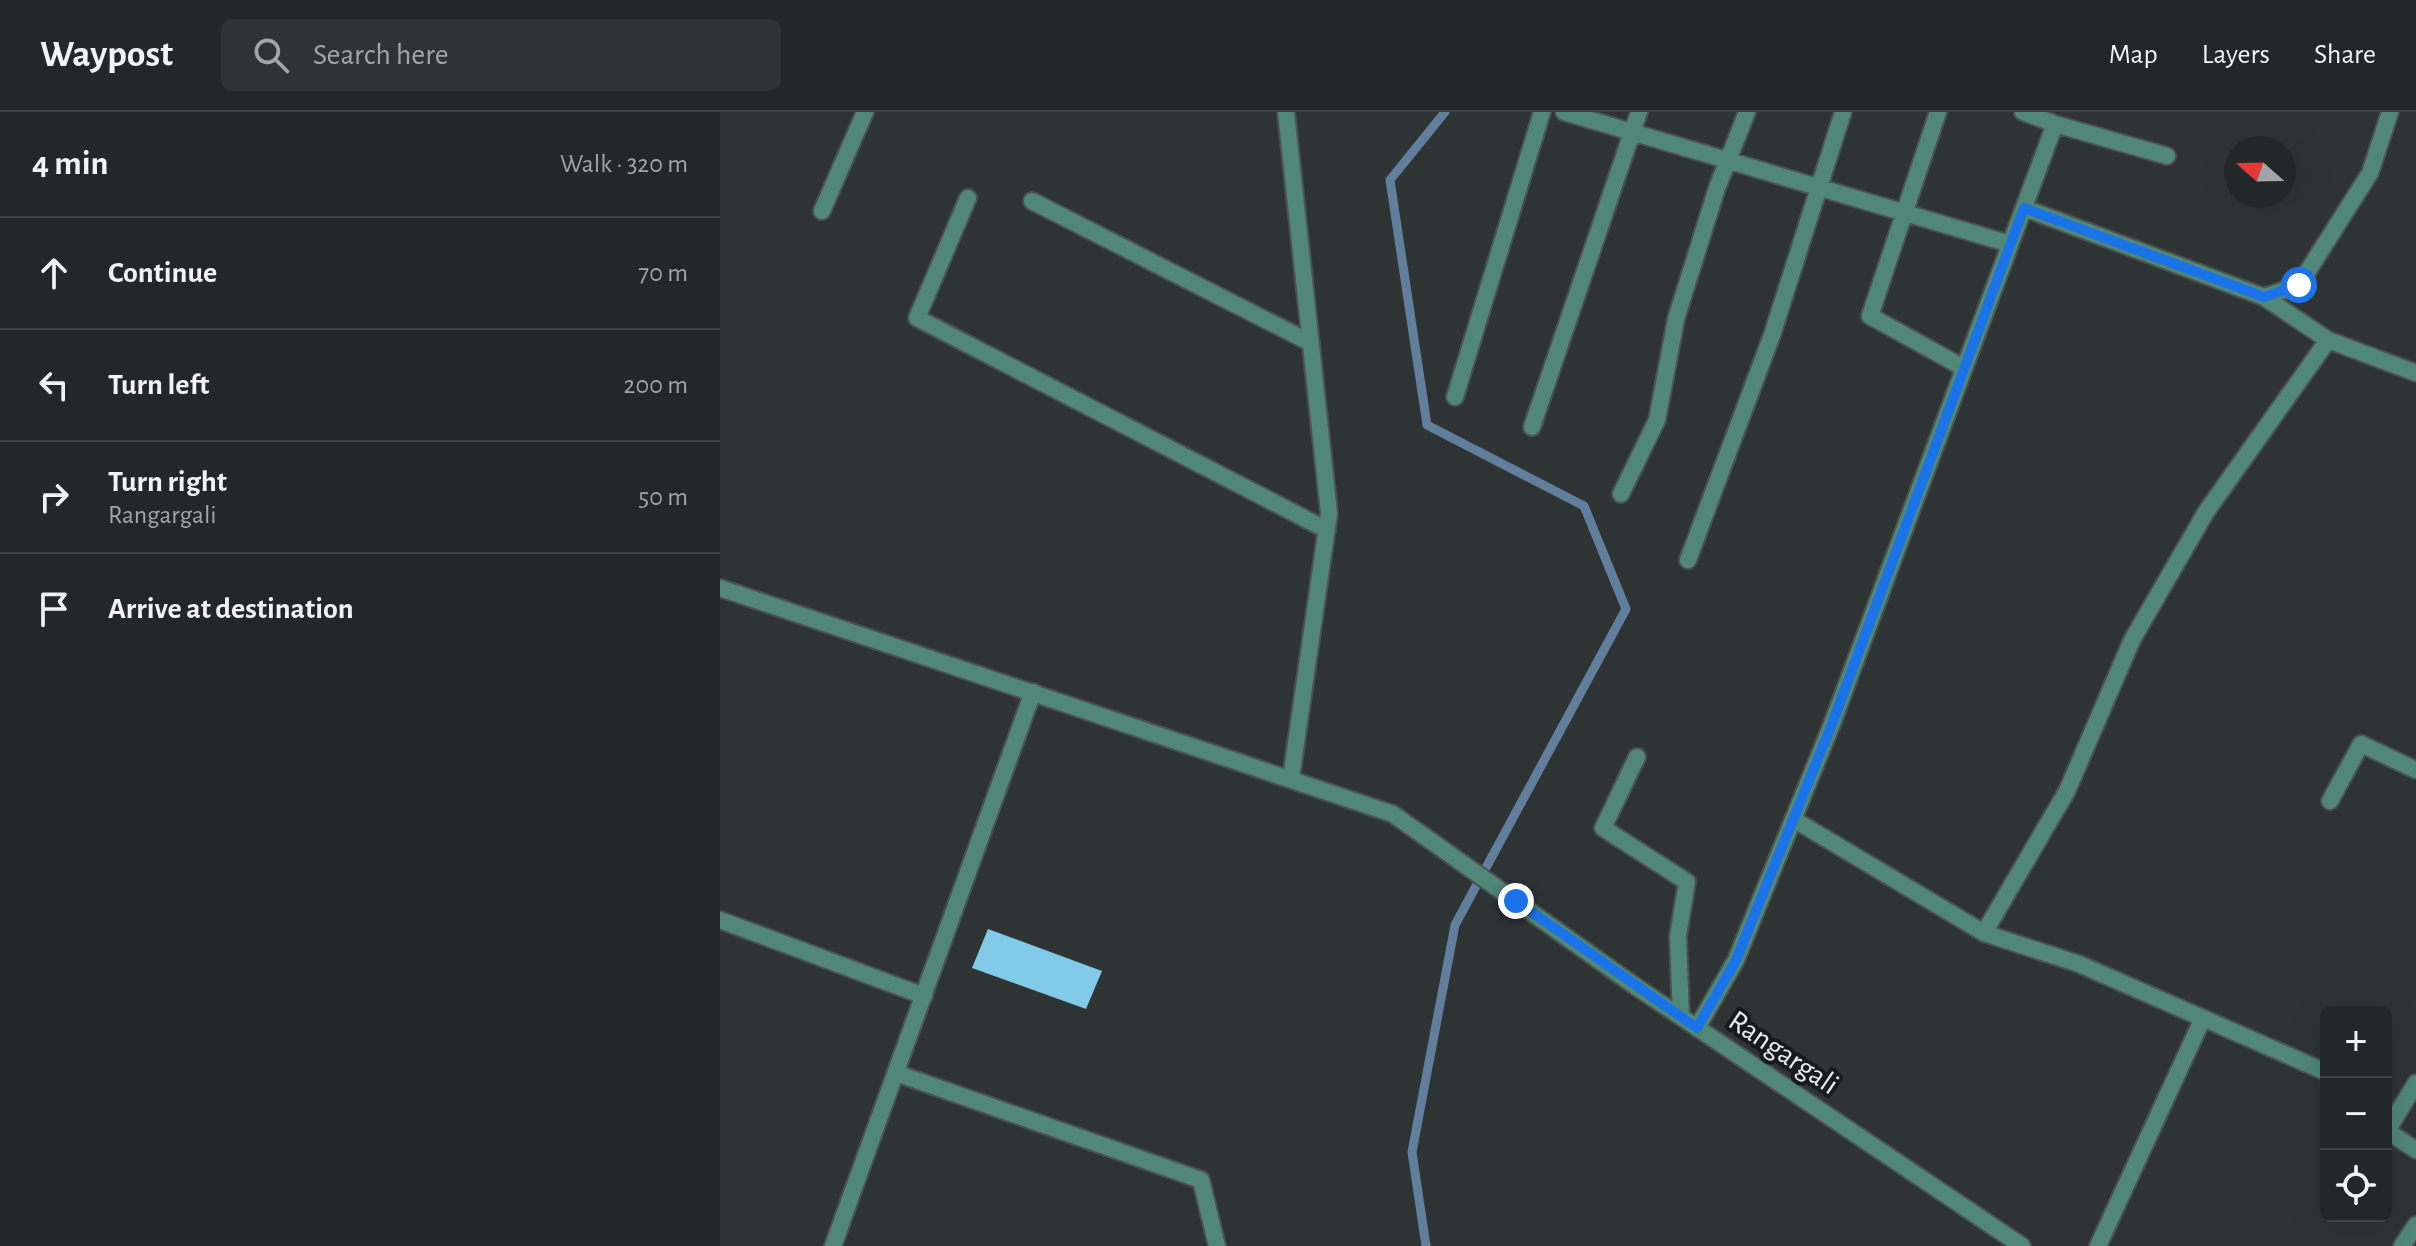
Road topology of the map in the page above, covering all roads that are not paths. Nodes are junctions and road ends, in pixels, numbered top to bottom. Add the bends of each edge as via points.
1 (865, 112) edge
2 (1286, 112) edge
3 (1542, 112) edge
4 (1564, 112) edge
5 (1639, 112) edge
6 (1747, 112) edge
7 (1843, 112) edge
8 (1938, 112) edge
9 (2023, 112) edge
10 (2390, 112) edge
11 (2055, 124) junction
12 (1632, 132) junction
13 (2167, 156) dead end
14 (1728, 161) junction
15 (1819, 188) junction
16 (968, 198) dead end
17 (1032, 201) dead end
18 (2024, 208) junction
19 (822, 211) dead end
20 (1905, 213) junction
21 (2010, 244) junction
22 (2264, 297) junction
23 (2328, 340) junction
24 (1311, 343) junction
25 (1964, 368) junction
26 (2416, 373) edge
27 (1455, 397) dead end
28 (1532, 427) dead end
29 (1621, 494) dead end
30 (1327, 530) junction
31 (1688, 560) dead end
32 (720, 588) edge
33 (1033, 692) junction
34 (1637, 757) dead end
35 (2416, 770) edge
36 (1291, 778) junction
37 (2330, 801) dead end
38 (1793, 819) junction
39 (720, 920) edge
40 (1984, 933) junction
41 (924, 996) junction
42 (1681, 1017) junction
43 (2203, 1018) junction
44 (1697, 1028) junction
45 (2320, 1069) edge
46 (896, 1073) junction
47 (2416, 1083) edge
48 (2392, 1102) edge
49 (2402, 1106) junction
50 (2416, 1150) edge
51 (2416, 1225) edge
52 (833, 1246) edge
53 (1217, 1246) edge
54 (2022, 1246) edge
55 (2098, 1246) edge
56 (2402, 1246) edge

1 - 19 street
2 - 24 street
3 - 27 street
4 - 12 street
5 - 12 street
6 - 14 street
7 - 15 street
8 - 20 street
9 - 11 street
10 - 22 street via 2370,173 2299,285
11 - 13 street
11 - 18 street
12 - 14 street
12 - 28 street
14 - 15 street
14 - 29 street via 1676,319 1657,420
15 - 20 street
15 - 31 street via 1772,335
16 - 30 street via 917,318
17 - 24 street
18 - 21 street
18 - 22 street
20 - 21 street
20 - 25 street via 1870,316
21 - 25 street
22 - 23 street
23 - 26 street
23 - 40 street via 2206,512 2132,640 2067,791
24 - 30 street
25 - 38 street
30 - 36 street
32 - 33 street, Rangargali
33 - 36 street, Rangargali
33 - 41 street
34 - 42 street via 1603,828 1687,882 1678,936
35 - 37 street via 2361,744
36 - 42 street, Rangargali via 1393,814
38 - 40 street
38 - 44 street via 1736,960
39 - 41 street
40 - 43 street via 2079,964
41 - 46 street
42 - 44 street, Rangargali
43 - 45 street
43 - 55 street
44 - 54 street, Rangargali
46 - 52 street
46 - 53 street via 1201,1180
47 - 49 street
48 - 49 street
49 - 50 street via 2387,1131
51 - 56 street

